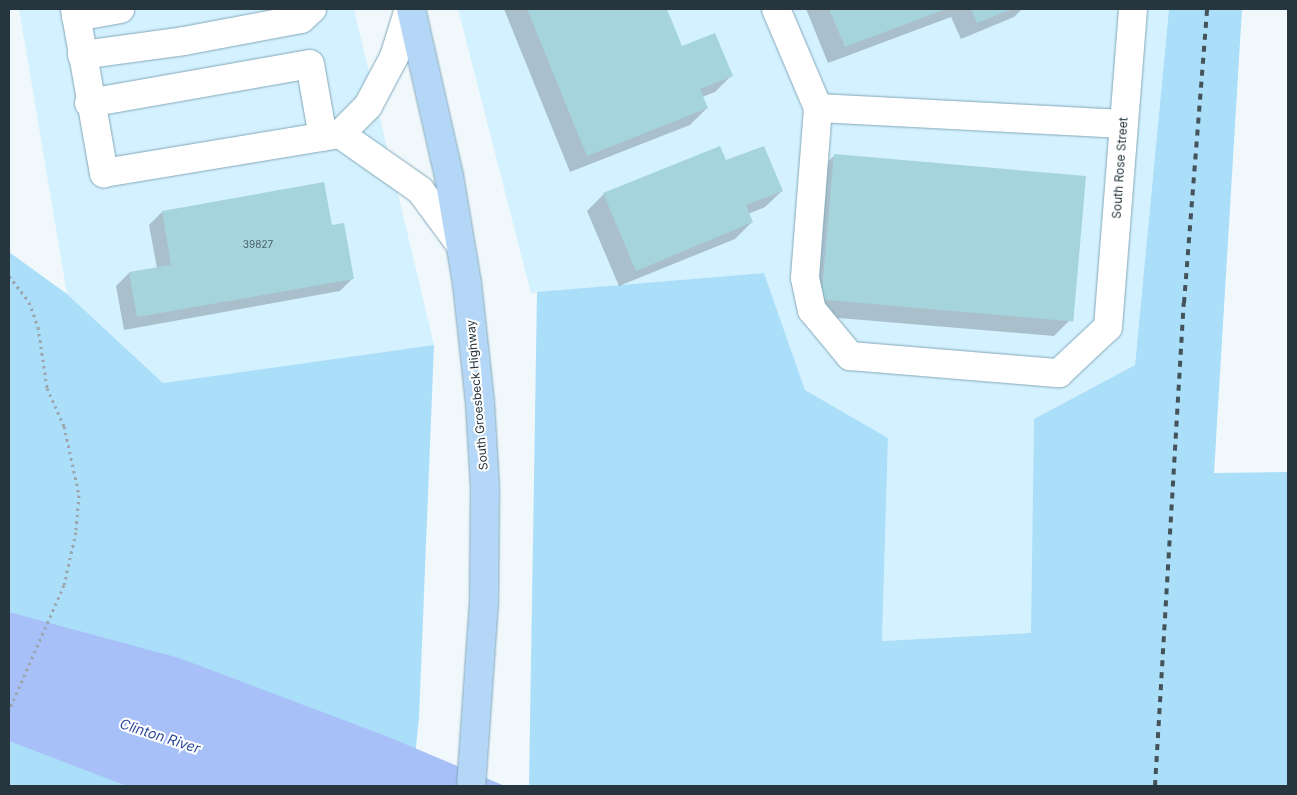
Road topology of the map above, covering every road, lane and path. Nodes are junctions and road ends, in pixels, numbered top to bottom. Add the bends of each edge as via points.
1 (120, 9) edge
2 (312, 9) edge
3 (410, 9) edge
4 (776, 9) edge
5 (1133, 9) edge
6 (75, 13) edge
7 (82, 55) junction
8 (89, 103) junction
9 (818, 108) junction
10 (1124, 124) junction
11 (331, 135) junction
12 (460, 244) junction
13 (9, 276) edge
14 (9, 710) edge
15 (471, 786) edge

1 - 6 street
2 - 7 street via 301,19 184,41
3 - 11 street via 394,57 368,106
3 - 12 main road, South Groesbeck Highway via 432,93
4 - 9 street
5 - 10 street, South Rose Street
6 - 7 street
7 - 8 street
8 - 11 street via 310,64
8 - 11 street via 104,173
9 - 10 street
9 - 10 street, South Rose Street via 805,278 812,310 850,356 1059,373 1108,327
11 - 12 street via 420,190
12 - 15 main road, South Groesbeck Highway via 480,402 485,488 484,602
13 - 14 path via 30,302 38,327 47,388 64,426 79,495 76,532 64,585

